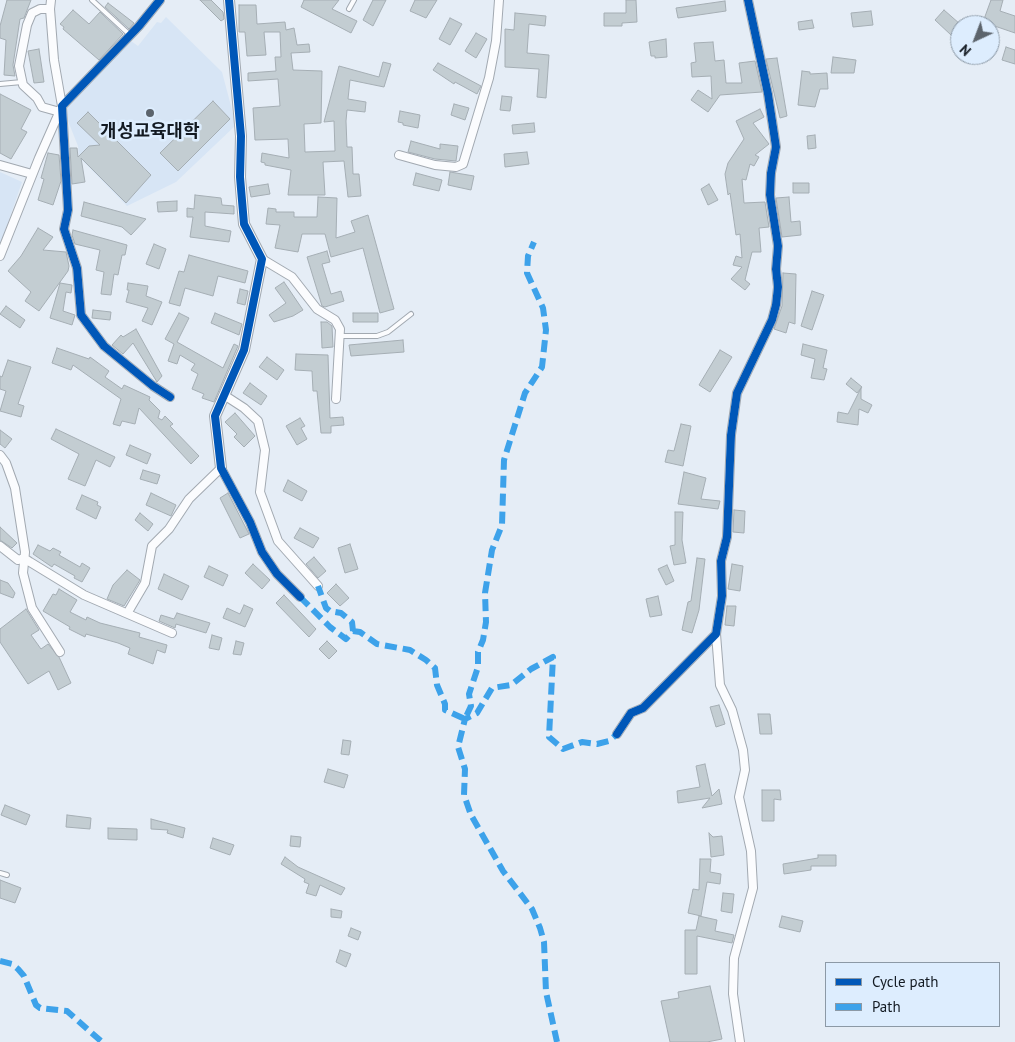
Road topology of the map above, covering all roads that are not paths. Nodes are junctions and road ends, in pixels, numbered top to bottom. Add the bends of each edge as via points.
1 (51, 0) edge
2 (92, 0) edge
3 (160, 0) edge
4 (230, 0) edge
5 (354, 0) edge
6 (498, 0) edge
7 (748, 0) edge
8 (349, 9) dead end
9 (50, 10) junction
10 (130, 35) junction
11 (22, 82) junction
12 (0, 84) edge
13 (61, 109) junction
14 (399, 155) dead end
15 (0, 165) edge
16 (32, 174) junction
17 (0, 256) edge
18 (262, 259) junction
19 (411, 314) dead end
20 (339, 336) junction
21 (224, 395) junction
22 (170, 398) dead end
23 (336, 399) dead end
24 (0, 455) edge
25 (221, 468) junction
26 (0, 546) edge
27 (24, 558) junction
28 (318, 586) dead end
29 (300, 597) dead end
30 (128, 612) junction
31 (172, 632) dead end
32 (716, 634) junction
33 (60, 652) dead end
34 (617, 734) dead end
35 (0, 873) edge
36 (7, 875) dead end
37 (740, 1042) edge

1 - 9 street
2 - 10 lane
3 - 10 street
4 - 18 street via 244,224
5 - 8 lane
6 - 14 street via 496,41 489,78 463,164 456,167 435,165
7 - 32 street via 776,147 770,195 777,229 778,287 772,320 737,393 731,435 722,596
9 - 11 street via 34,11 27,25 19,66
9 - 13 street
10 - 13 street
11 - 12 lane
11 - 13 street via 42,107
13 - 16 street
13 - 22 street via 68,210 64,229 77,268 81,315 104,346
15 - 16 street
16 - 17 street
18 - 20 street via 292,277 317,309 335,320 340,329
18 - 21 street via 244,350
19 - 20 lane via 388,332 377,336
20 - 23 street
21 - 25 street via 215,416
21 - 28 street via 258,421 265,450 260,492 278,541
24 - 27 street via 15,488
25 - 29 street via 262,552 277,574
25 - 30 street via 189,499 169,529 152,546 145,583
26 - 27 street via 18,560
27 - 30 street via 84,595
27 - 33 street via 23,573 32,608
30 - 31 street
32 - 34 street via 643,708 631,713
32 - 37 street via 720,686 732,710 743,750 745,770 739,797 751,851 753,888 734,958 733,994
35 - 36 lane

